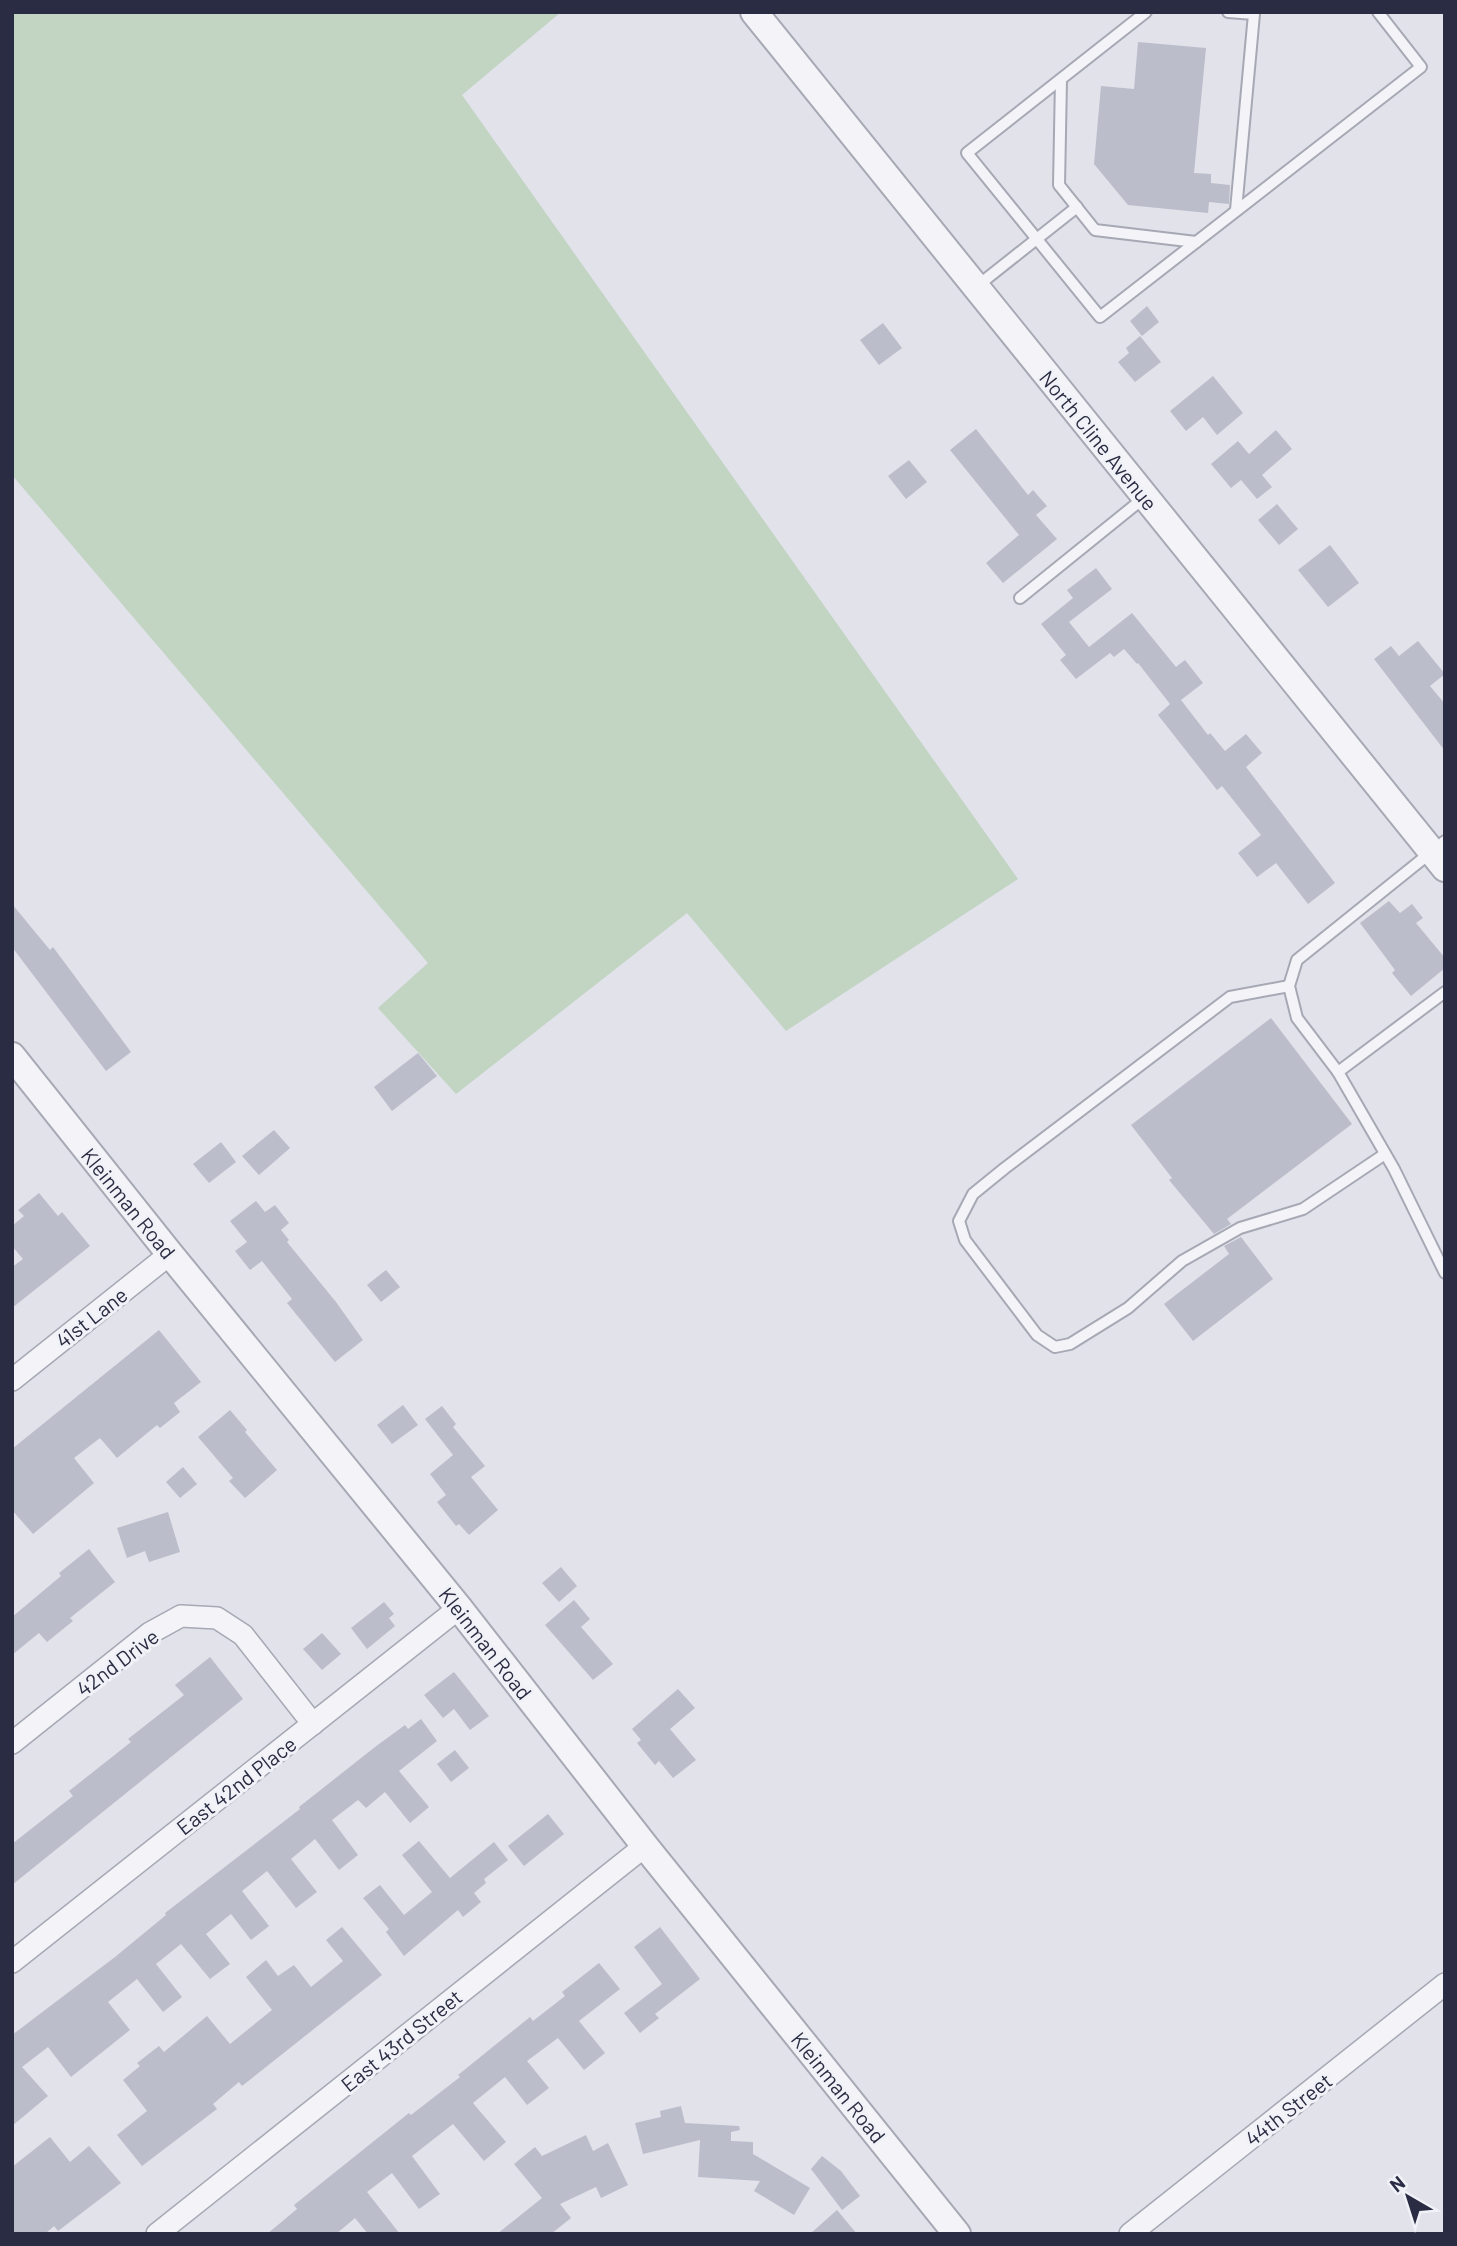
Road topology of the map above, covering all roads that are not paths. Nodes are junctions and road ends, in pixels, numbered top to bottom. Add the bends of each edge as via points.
1 (754, 12) edge
2 (1146, 12) edge
3 (1228, 12) edge
4 (1378, 12) edge
5 (1060, 80) junction
6 (1077, 207) junction
7 (1236, 211) junction
8 (1037, 239) junction
9 (1196, 242) junction
10 (975, 287) junction
11 (1145, 497) junction
12 (1020, 597) dead end
13 (1440, 853) edge
14 (1289, 986) junction
15 (1445, 992) edge
16 (12, 1056) edge
17 (1338, 1072) junction
18 (1385, 1154) junction
19 (170, 1254) junction
20 (1445, 1273) edge
21 (12, 1380) edge
22 (459, 1608) junction
23 (313, 1724) junction
24 (12, 1744) edge
25 (645, 1846) junction
26 (12, 1962) edge
27 (1445, 1984) edge
28 (157, 2234) edge
29 (957, 2234) edge
30 (1130, 2234) edge

1 - 10 street, North Cline Avenue
2 - 5 lane
3 - 7 lane via 1254,14
4 - 7 lane via 1420,67
5 - 6 lane via 1059,185
5 - 8 lane via 967,153
6 - 8 lane
6 - 9 lane via 1095,230
7 - 9 lane
8 - 9 lane via 1100,317
8 - 10 lane
10 - 11 street, North Cline Avenue
11 - 12 lane
11 - 13 street, North Cline Avenue
13 - 14 lane via 1297,960
14 - 17 lane via 1297,1018
14 - 18 lane via 1230,997 1005,1168 973,1194 959,1221 965,1240 1037,1335 1055,1347 1070,1344 1128,1308 1182,1261 1240,1228 1303,1209
15 - 17 lane
16 - 19 street, Kleinman Road
17 - 18 lane
18 - 20 lane
19 - 21 street, 41st Lane
19 - 22 street, Kleinman Road
22 - 23 street, East 42nd Place
22 - 25 street, Kleinman Road
23 - 24 street, 42nd Drive via 243,1635 217,1618 181,1616 150,1633
23 - 26 street, East 42nd Place
25 - 28 street, East 43rd Street
25 - 29 street, Kleinman Road
27 - 30 street, 44th Street

